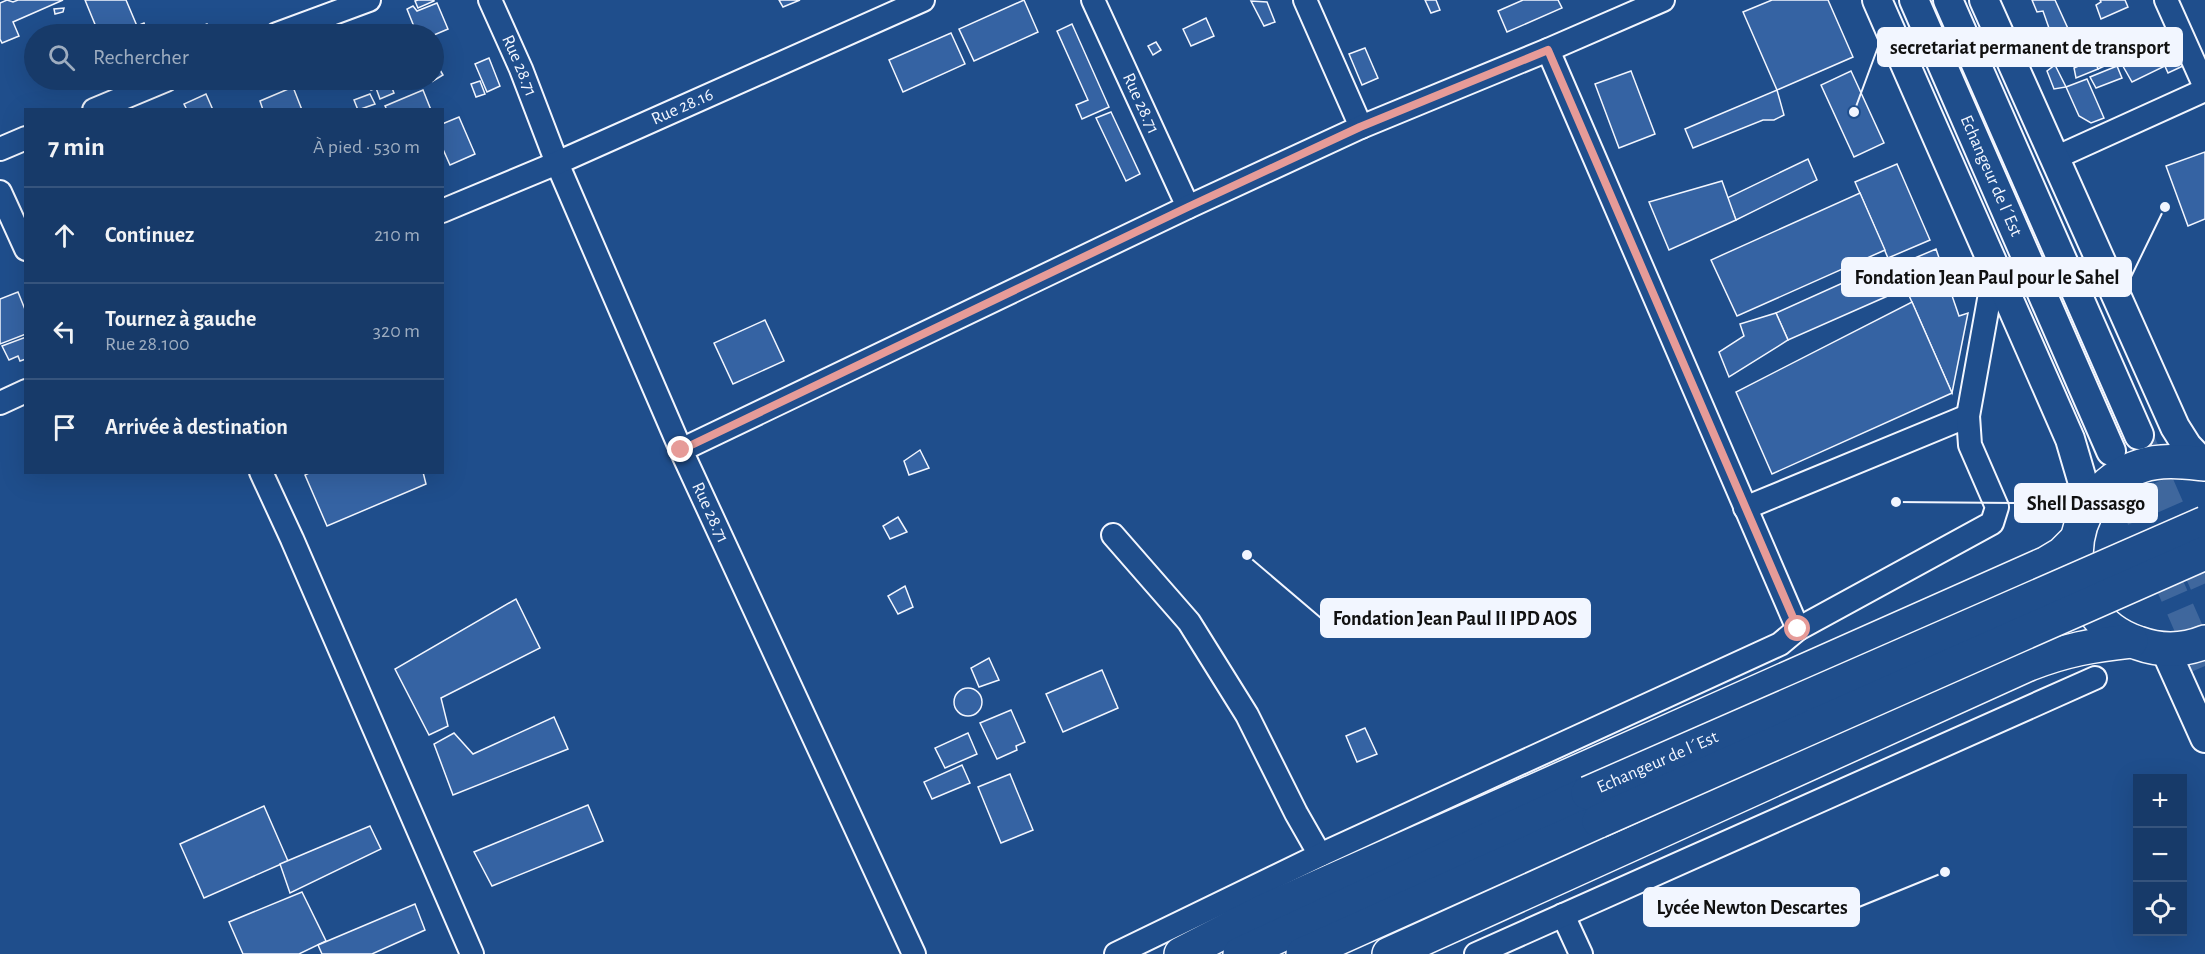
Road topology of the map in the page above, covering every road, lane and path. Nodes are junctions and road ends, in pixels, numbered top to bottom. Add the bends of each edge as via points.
1 (369, 0) edge
2 (490, 0) edge
3 (923, 0) edge
4 (1093, 0) edge
5 (1305, 0) edge
6 (1663, 0) edge
7 (1877, 0) edge
8 (1914, 0) edge
9 (1948, 0) edge
10 (1984, 0) edge
11 (2166, 0) edge
12 (304, 24) edge
13 (1548, 50) junction
14 (2205, 88) edge
15 (142, 90) edge
16 (99, 108) edge
17 (1360, 127) junction
18 (24, 139) edge
19 (0, 149) edge
20 (2055, 158) junction
21 (557, 163) junction
22 (0, 192) edge
23 (1188, 207) junction
24 (444, 210) edge
25 (24, 245) edge
26 (1995, 266) junction
27 (24, 392) edge
28 (0, 403) edge
29 (1968, 416) junction
30 (2139, 435) tunnel mouth
31 (681, 450) junction
32 (2111, 451) tunnel mouth
33 (2205, 464) edge
34 (262, 474) edge
35 (1745, 508) junction
36 (2205, 523) edge
37 (2078, 532) junction
38 (1113, 535) dead end
39 (2205, 553) edge
40 (1798, 629) junction
41 (2131, 641) junction
42 (2205, 642) edge
43 (2165, 649) junction
44 (2095, 678) dead end
45 (2205, 738) edge
46 (1594, 807) junction
47 (1320, 855) junction
48 (1563, 915) junction
49 (472, 954) edge
50 (914, 954) edge
51 (1116, 954) edge
52 (1181, 954) edge
53 (1240, 954) edge
54 (1303, 954) edge
55 (1389, 954) edge
56 (1476, 954) edge
57 (1581, 954) edge

1 - 12 street
2 - 21 street, Rue 28.71
3 - 21 street, Rue 28.16
4 - 23 street, Rue 28.71
5 - 17 street
6 - 13 street
7 - 26 main road
8 - 32 main road, Echangeur de l´Est
9 - 30 main road, Echangeur de l´Est
10 - 20 main road
11 - 14 street
13 - 17 street
13 - 35 street
14 - 20 street
15 - 16 street
17 - 23 street
18 - 19 street
20 - 33 main road via 2175,427
21 - 24 street, Rue 28.16
21 - 31 street, Rue 28.71
22 - 25 street
23 - 31 street
26 - 29 street
26 - 37 main road via 2079,467 2085,490
27 - 28 street
29 - 35 street
29 - 40 street via 1970,445 1996,507 1992,523
31 - 50 street, Rue 28.71
33 - 37 highway via 2158,462 2125,472 2098,494
34 - 49 street
35 - 40 street
36 - 46 highway, Echangeur de l´Est, bridge
37 - 41 highway via 2076,566 2088,603 2099,618
37 - 52 highway via 2062,554 2046,563 1264,911
38 - 47 street via 1189,622 1247,715
39 - 46 highway, Echangeur de l´Est, bridge
40 - 47 street via 1780,644
41 - 43 highway
41 - 55 highway via 2059,652 2029,664
42 - 43 highway
43 - 45 main road
44 - 48 street
46 - 53 highway, Echangeur de l´Est
46 - 54 highway, Echangeur de l´Est
47 - 51 street
48 - 56 street
48 - 57 street

